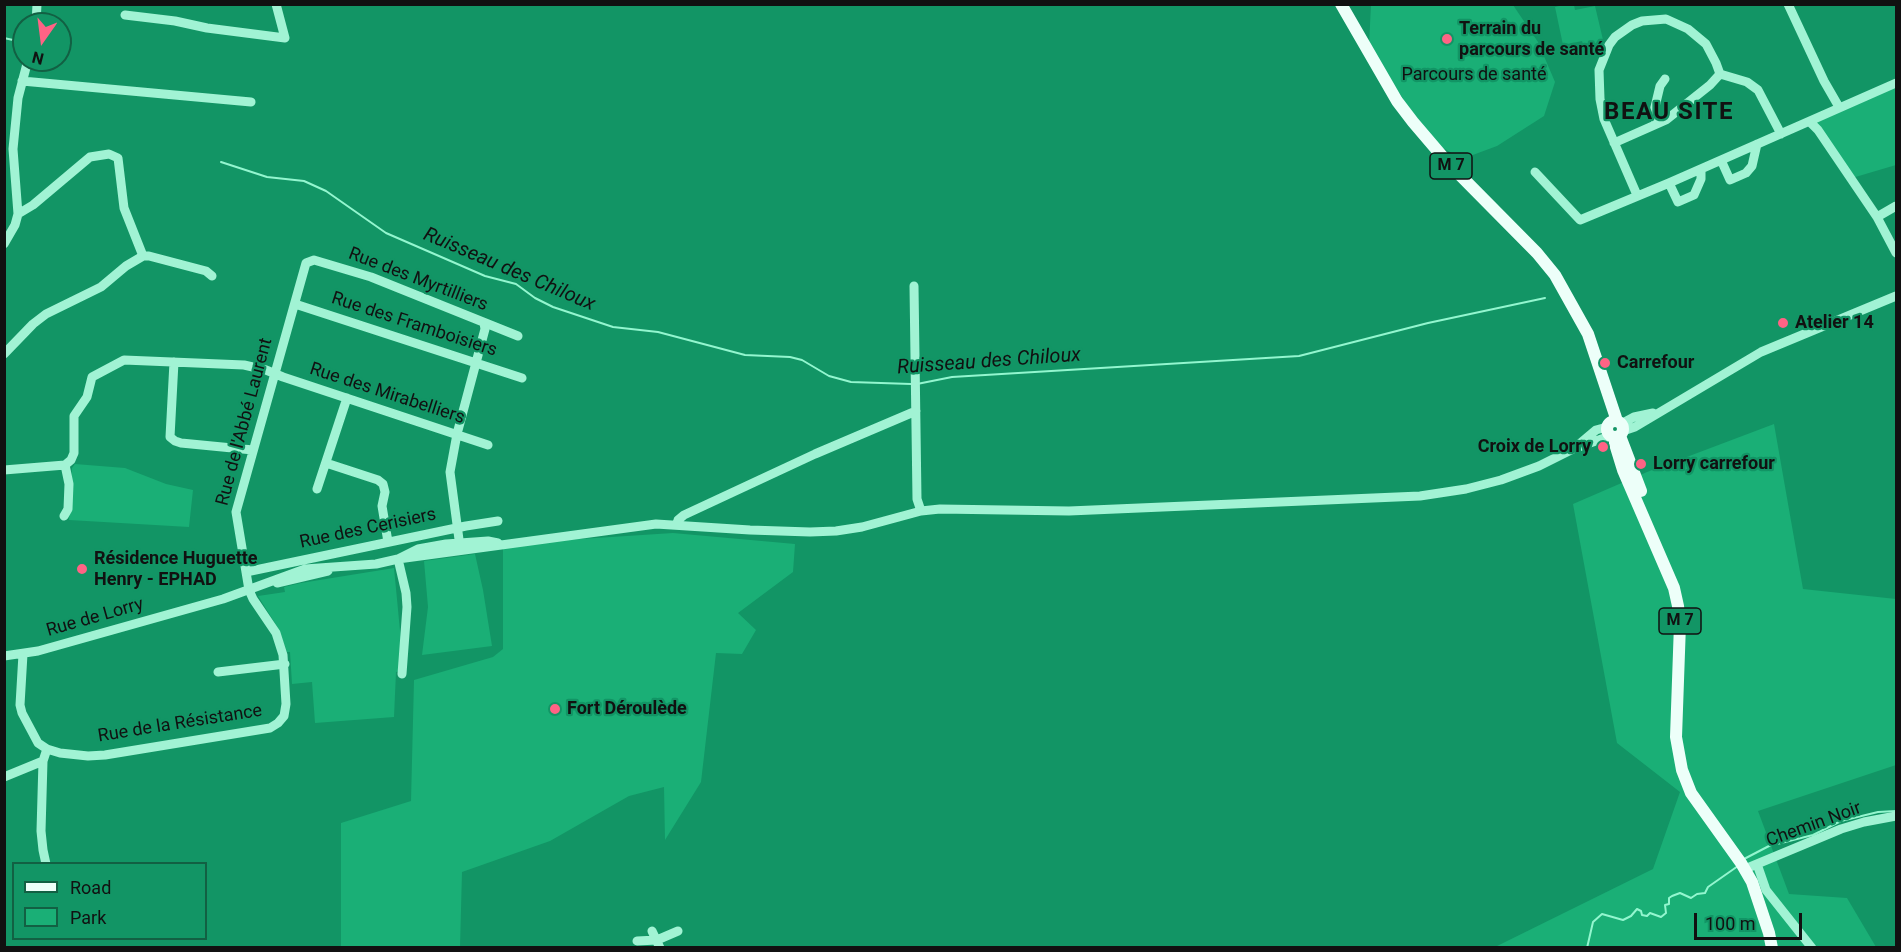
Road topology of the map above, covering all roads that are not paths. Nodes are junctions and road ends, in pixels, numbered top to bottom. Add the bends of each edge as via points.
1 (276, 4) edge
2 (1341, 4) edge
3 (1788, 4) edge
4 (125, 15) dead end
5 (25, 72) edge
6 (1720, 74) junction
7 (1665, 79) dead end
8 (22, 81) junction
9 (1896, 83) edge
10 (251, 102) dead end
11 (1839, 107) junction
12 (1810, 122) junction
13 (1656, 124) junction
14 (1781, 134) junction
15 (1614, 143) junction
16 (1757, 144) junction
17 (1721, 160) junction
18 (1701, 169) junction
19 (1535, 171) dead end
20 (1669, 183) junction
21 (1637, 195) junction
22 (1896, 206) edge
23 (18, 214) junction
24 (1877, 217) junction
25 (4, 244) edge
26 (1896, 253) edge
27 (143, 256) junction
28 (306, 263) joint
29 (212, 276) dead end
30 (914, 286) dead end
31 (1896, 296) edge
32 (296, 300) junction
33 (484, 323) junction
34 (518, 336) dead end
35 (4, 354) edge
36 (477, 359) junction
37 (174, 362) junction
38 (275, 374) junction
39 (522, 378) dead end
40 (347, 398) junction
41 (916, 411) junction
42 (1659, 412) junction
43 (1616, 430) junction
44 (457, 434) junction
45 (488, 445) dead end
46 (253, 450) junction
47 (326, 463) junction
48 (65, 465) junction
49 (4, 471) edge
50 (317, 489) dead end
51 (921, 511) junction
52 (64, 516) dead end
53 (498, 521) dead end
54 (678, 524) junction
55 (458, 528) junction
56 (388, 542) junction
57 (460, 546) junction
58 (398, 559) junction
59 (246, 572) junction
60 (249, 590) junction
61 (23, 654) junction
62 (4, 656) edge
63 (285, 664) junction
64 (218, 672) dead end
65 (402, 674) dead end
66 (47, 749) junction
67 (43, 761) junction
68 (4, 777) edge
69 (1896, 816) edge
70 (46, 862) edge
71 (1757, 864) junction
72 (1742, 865) junction
73 (678, 931) dead end
74 (656, 940) edge
75 (637, 941) dead end
76 (1772, 948) edge
77 (1812, 948) edge

1 - 4 street via 285,38
2 - 43 main road, M 7 via 1413,122 1555,276 1578,314
3 - 11 street
5 - 8 street
6 - 13 street via 1675,113
6 - 14 street via 1747,82 1758,90
6 - 15 street via 1706,44 1688,28 1666,20 1632,25 1609,45 1599,70 1604,119
7 - 13 street via 1654,111
8 - 10 street
8 - 23 street via 13,149
9 - 11 street
11 - 12 street
12 - 14 street
12 - 24 street
13 - 15 street
14 - 16 street
15 - 21 street
16 - 17 street
16 - 17 street via 1752,166 1746,173 1730,180
17 - 18 street
18 - 20 street
18 - 20 street via 1694,195 1678,202
19 - 21 street via 1580,220
20 - 21 street
22 - 24 street
23 - 25 street
23 - 27 street via 90,157 109,154 118,158 124,208
24 - 26 street
27 - 29 street via 207,271
27 - 35 street via 101,287 46,314
28 - 32 street, Rue de l'Abbé Laurent
28 - 33 street, Rue des Myrtilliers via 314,260 371,277
30 - 41 street
31 - 42 street via 1761,352
32 - 36 street, Rue des Framboisiers
32 - 38 street, Rue de l'Abbé Laurent
33 - 34 street, Rue des Myrtilliers
33 - 36 street
36 - 39 street, Rue des Framboisiers
36 - 44 street
37 - 38 street, Rue des Mirabelliers via 244,365
37 - 46 street via 170,437 181,443
37 - 48 street, Rue des Mirabelliers via 124,360 92,377 87,397 74,416 74,453
38 - 40 street, Rue des Mirabelliers
38 - 46 street, Rue de l'Abbé Laurent
40 - 44 street, Rue des Mirabelliers
40 - 47 street
41 - 51 street via 917,499
41 - 54 street via 694,510 678,520
42 - 43 street via 1635,427
42 - 43 street via 1634,417
43 - 51 street, Rue de Lorry via 1596,430 1573,449 1501,480 1420,496 1069,511
43 - 72 main road, M 7 via 1615,444 1623,470 1674,588 1680,624 1676,711 1682,770 1691,793
44 - 45 street, Rue des Mirabelliers
44 - 55 street via 450,472
46 - 59 street, Rue de l'Abbé Laurent via 236,512
47 - 50 street
47 - 56 street via 383,484
48 - 49 street
48 - 52 street via 69,500
51 - 54 street, Rue de Lorry via 836,531
53 - 55 street, Rue des Cerisiers
54 - 57 street, Rue de Lorry via 477,549
55 - 56 street, Rue des Cerisiers
55 - 57 street
56 - 59 street, Rue des Cerisiers
57 - 58 street, Rue de Lorry
58 - 60 street, Rue de Lorry
58 - 65 street via 407,607
59 - 60 street, Rue de l'Abbé Laurent
60 - 61 street, Rue de Lorry
60 - 63 street, Rue de la Résistance via 276,633
61 - 62 street, Rue de Lorry
61 - 66 street via 22,713 38,743
63 - 64 street
63 - 66 street, Rue de la Résistance via 284,716 270,728 105,754 73,755
66 - 67 street
67 - 68 street
67 - 70 street via 41,831
69 - 71 street, Chemin Noir via 1841,829
71 - 72 street, Chemin Noir
71 - 77 street via 1766,890
72 - 76 main road, M 7 via 1752,882
73 - 74 street
74 - 75 street

